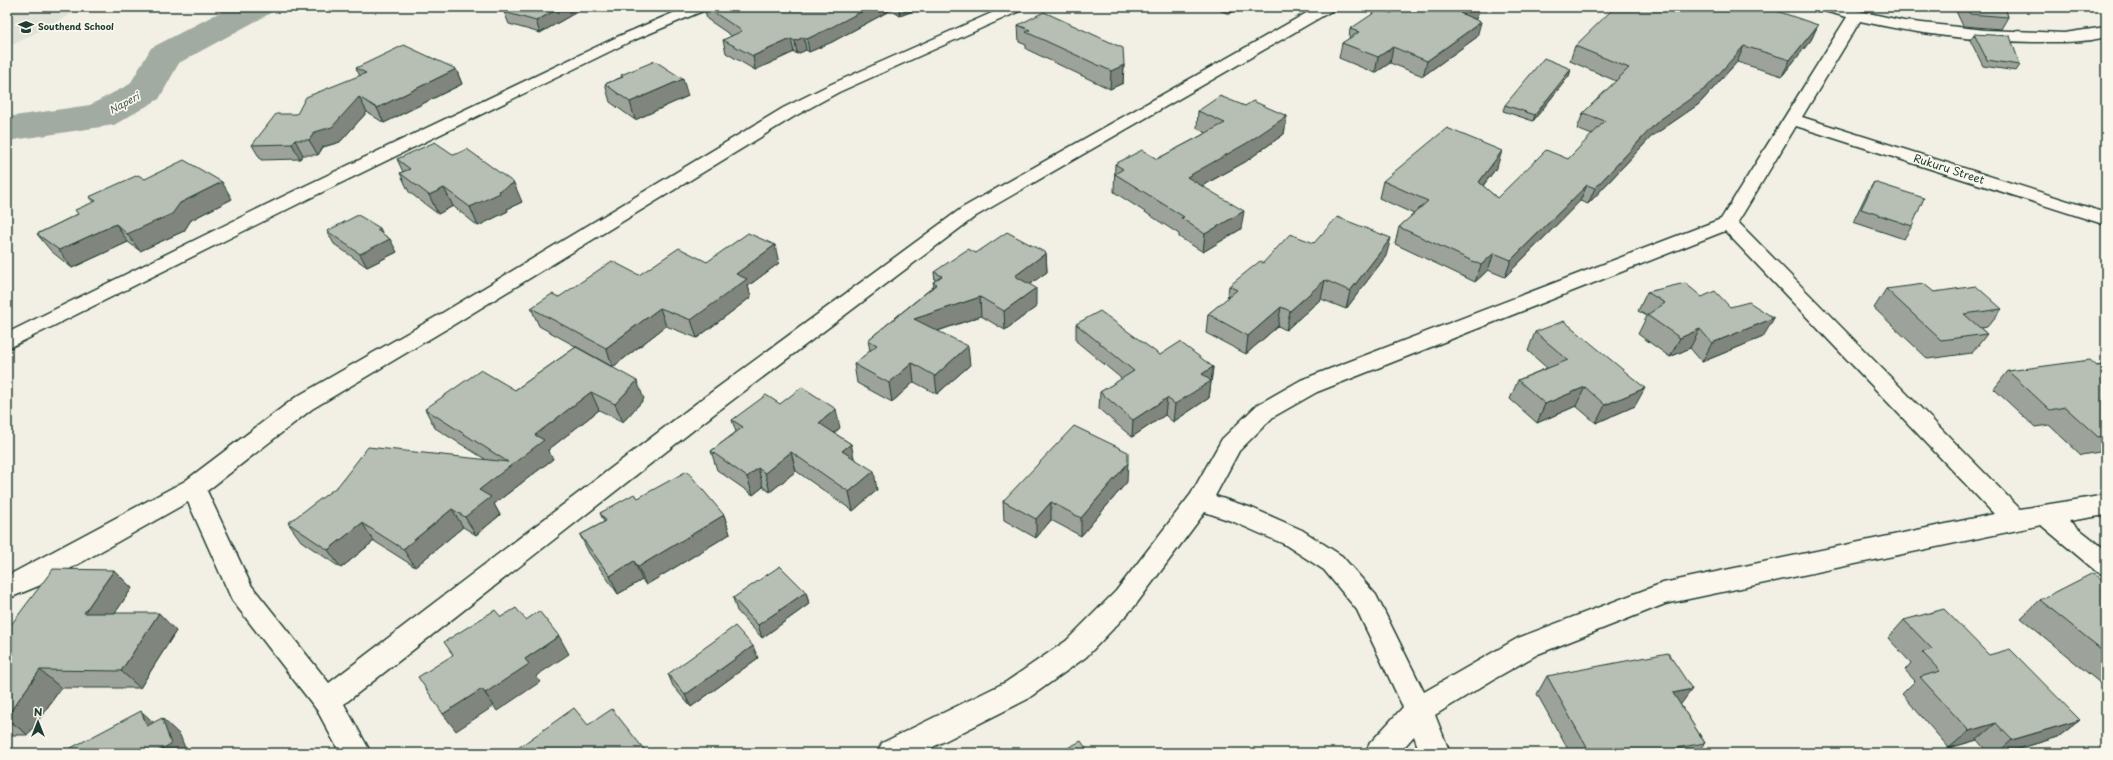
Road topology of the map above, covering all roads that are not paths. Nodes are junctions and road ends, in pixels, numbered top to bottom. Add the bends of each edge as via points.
1 (700, 7) edge
2 (1017, 7) edge
3 (1328, 7) edge
4 (1826, 7) edge
5 (1856, 16) junction
6 (2106, 32) edge
7 (1793, 120) junction
8 (2106, 219) edge
9 (1728, 223) junction
10 (7, 342) edge
11 (194, 488) junction
12 (1200, 501) junction
13 (2106, 505) edge
14 (2045, 515) junction
15 (2015, 520) junction
16 (2106, 565) edge
17 (7, 588) edge
18 (327, 701) junction
19 (1419, 710) junction
20 (356, 753) edge
21 (892, 753) edge
22 (1380, 753) edge
23 (1436, 753) edge

1 - 10 street via 622,40 394,150
2 - 11 street via 833,89 789,112 304,403
3 - 18 street via 1014,184 969,212 706,408
4 - 5 street
5 - 6 street via 1938,31 1997,37 2058,38
5 - 7 street
7 - 8 street, Rukuru Street
7 - 9 street
9 - 12 street via 1309,386 1265,411 1230,445
9 - 15 street
11 - 17 street via 34,576
11 - 18 street via 241,592
12 - 19 street via 1243,515 1293,538 1333,563 1367,603
12 - 21 street via 1125,599 1076,649 1016,691
13 - 14 street
14 - 15 street
14 - 16 street
15 - 19 street via 1663,594 1528,646
18 - 20 street
19 - 22 street
19 - 23 street

